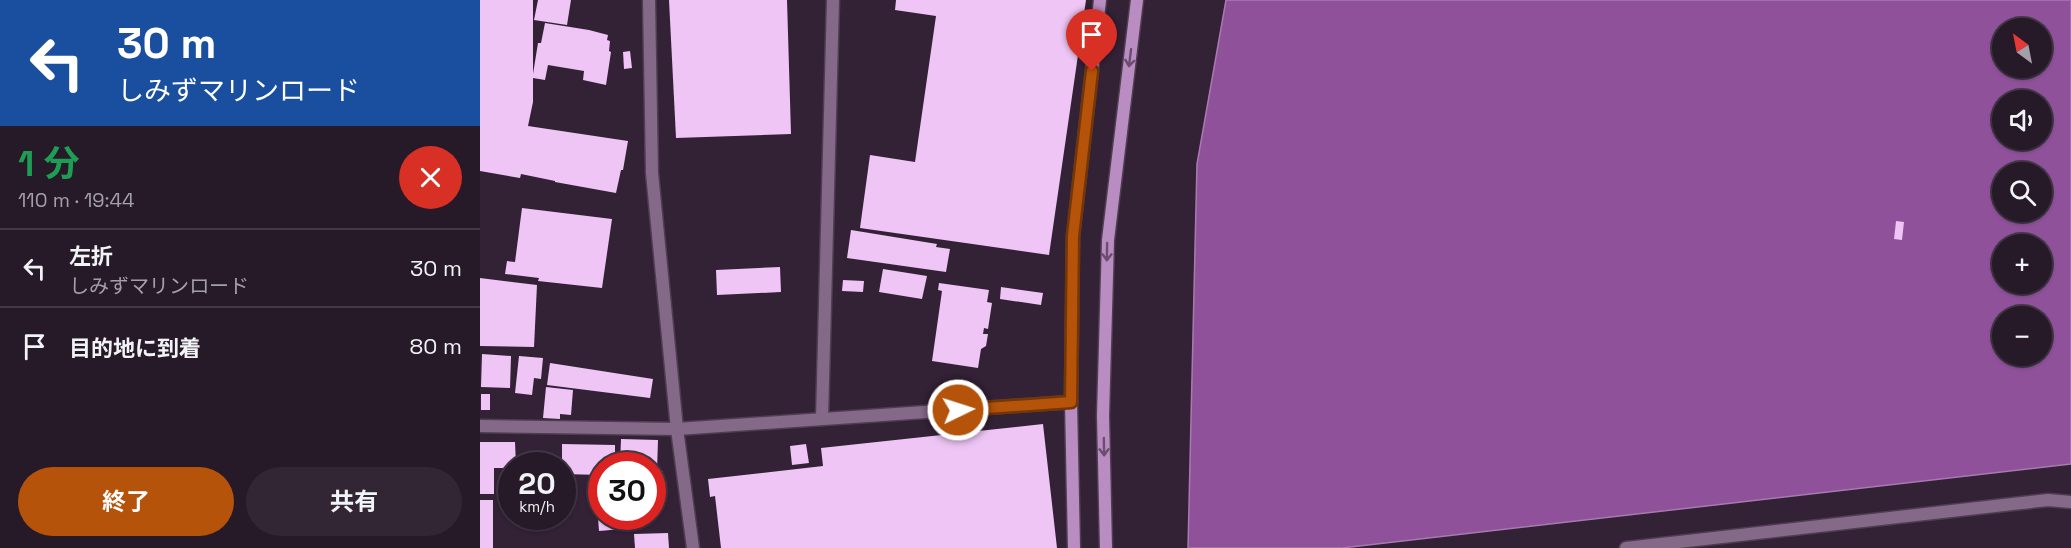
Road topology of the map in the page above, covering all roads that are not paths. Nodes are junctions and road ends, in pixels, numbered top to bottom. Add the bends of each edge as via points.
1 (649, 0) edge
2 (832, 0) edge
3 (1100, 0) edge
4 (1137, 0) edge
5 (1071, 402) junction
6 (822, 419) junction
7 (480, 426) edge
8 (677, 429) junction
9 (2071, 502) edge
10 (693, 548) edge
11 (1074, 548) edge
12 (1106, 548) edge
13 (1626, 548) edge

1 - 8 street via 652,173
2 - 6 street
3 - 5 street via 1073,236
4 -> 12 street via 1108,240 1103,416
5 - 6 street
5 - 11 street
6 - 8 street
7 - 8 street
8 - 10 street
9 - 13 street via 2048,500

